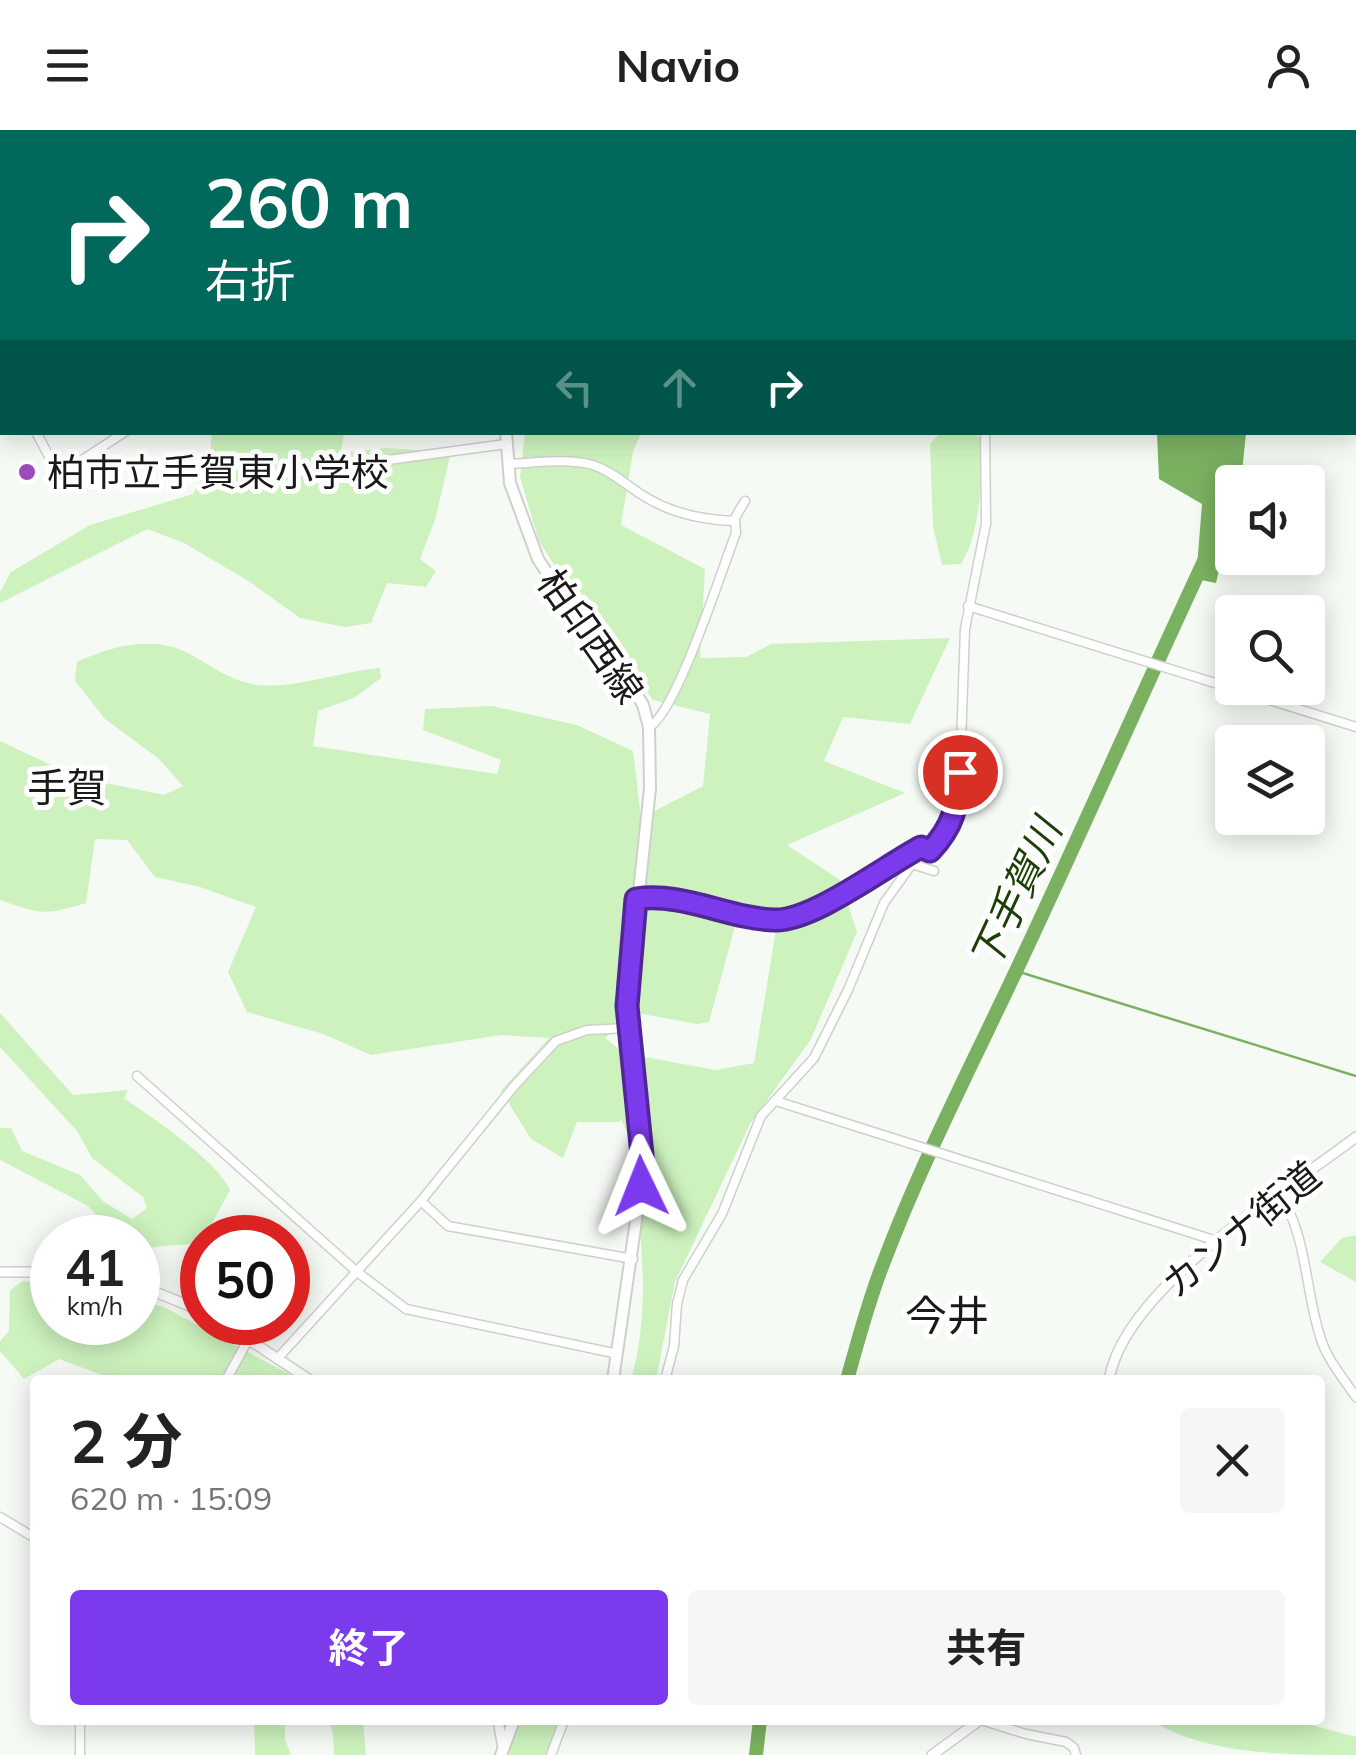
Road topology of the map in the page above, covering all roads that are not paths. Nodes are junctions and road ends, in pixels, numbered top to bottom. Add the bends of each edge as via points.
1 (38, 435) edge
2 (120, 435) edge
3 (985, 435) edge
4 (506, 438) edge
5 (508, 464) junction
6 (292, 473) dead end
7 (746, 501) dead end
8 (735, 521) junction
9 (968, 606) junction
10 (1356, 727) edge
11 (649, 728) junction
12 (930, 851) junction
13 (912, 864) junction
14 (934, 871) dead end
15 (636, 899) junction
16 (628, 1028) junction
17 (137, 1076) dead end
18 (776, 1101) junction
19 (1356, 1137) edge
20 (1279, 1193) junction
21 (421, 1202) junction
22 (1217, 1241) junction
23 (633, 1259) junction
24 (356, 1271) junction
25 (0, 1272) edge
26 (30, 1272) edge
27 (245, 1345) edge
28 (256, 1345) edge
29 (618, 1354) junction
30 (278, 1359) junction
31 (229, 1375) edge
32 (302, 1375) edge
33 (615, 1375) edge
34 (666, 1375) edge
35 (1109, 1375) edge
36 (1356, 1397) edge
37 (0, 1517) edge
38 (30, 1535) edge
39 (80, 1725) edge
40 (499, 1725) edge
41 (512, 1725) edge
42 (562, 1725) edge
43 (974, 1725) edge
44 (1000, 1725) edge
45 (502, 1752) edge
46 (80, 1755) edge
47 (551, 1755) edge
48 (932, 1755) edge
49 (1076, 1755) edge

1 - 2 street via 59,475
3 - 9 street via 986,524
4 - 5 main road, 柏印西線
4 - 6 street
5 - 8 street via 594,466 686,514
5 - 11 main road, 柏印西線 via 538,559 630,682
7 - 8 street
8 - 11 street via 736,534 677,686
9 - 10 street
9 - 12 street via 956,804 949,830
11 - 15 main road, 柏印西線 via 650,788
12 - 13 street
12 - 15 street via 921,847 783,920
13 - 14 street
13 - 18 street via 884,903 814,1058
15 - 16 main road, 柏印西線
16 - 21 street via 587,1030 556,1041
16 - 23 main road, 柏印西線 via 642,1155
17 - 24 street
18 - 22 street
18 - 34 street via 761,1116 722,1214 683,1280
19 - 20 street, カンナ街道
20 - 22 street, カンナ街道
20 - 36 street via 1308,1273 1320,1339
21 - 23 street via 448,1226
21 - 24 street
22 - 35 street, カンナ街道 via 1167,1282 1115,1353
23 - 29 main road, 柏印西線
24 - 29 street via 406,1310
24 - 30 street
25 - 26 street
27 - 31 street
28 - 30 street
29 - 33 main road, 柏印西線
30 - 32 street
37 - 38 street
39 - 46 street
40 - 45 street
41 - 45 main road
42 - 47 street
43 - 48 street
44 - 49 street via 1066,1742

